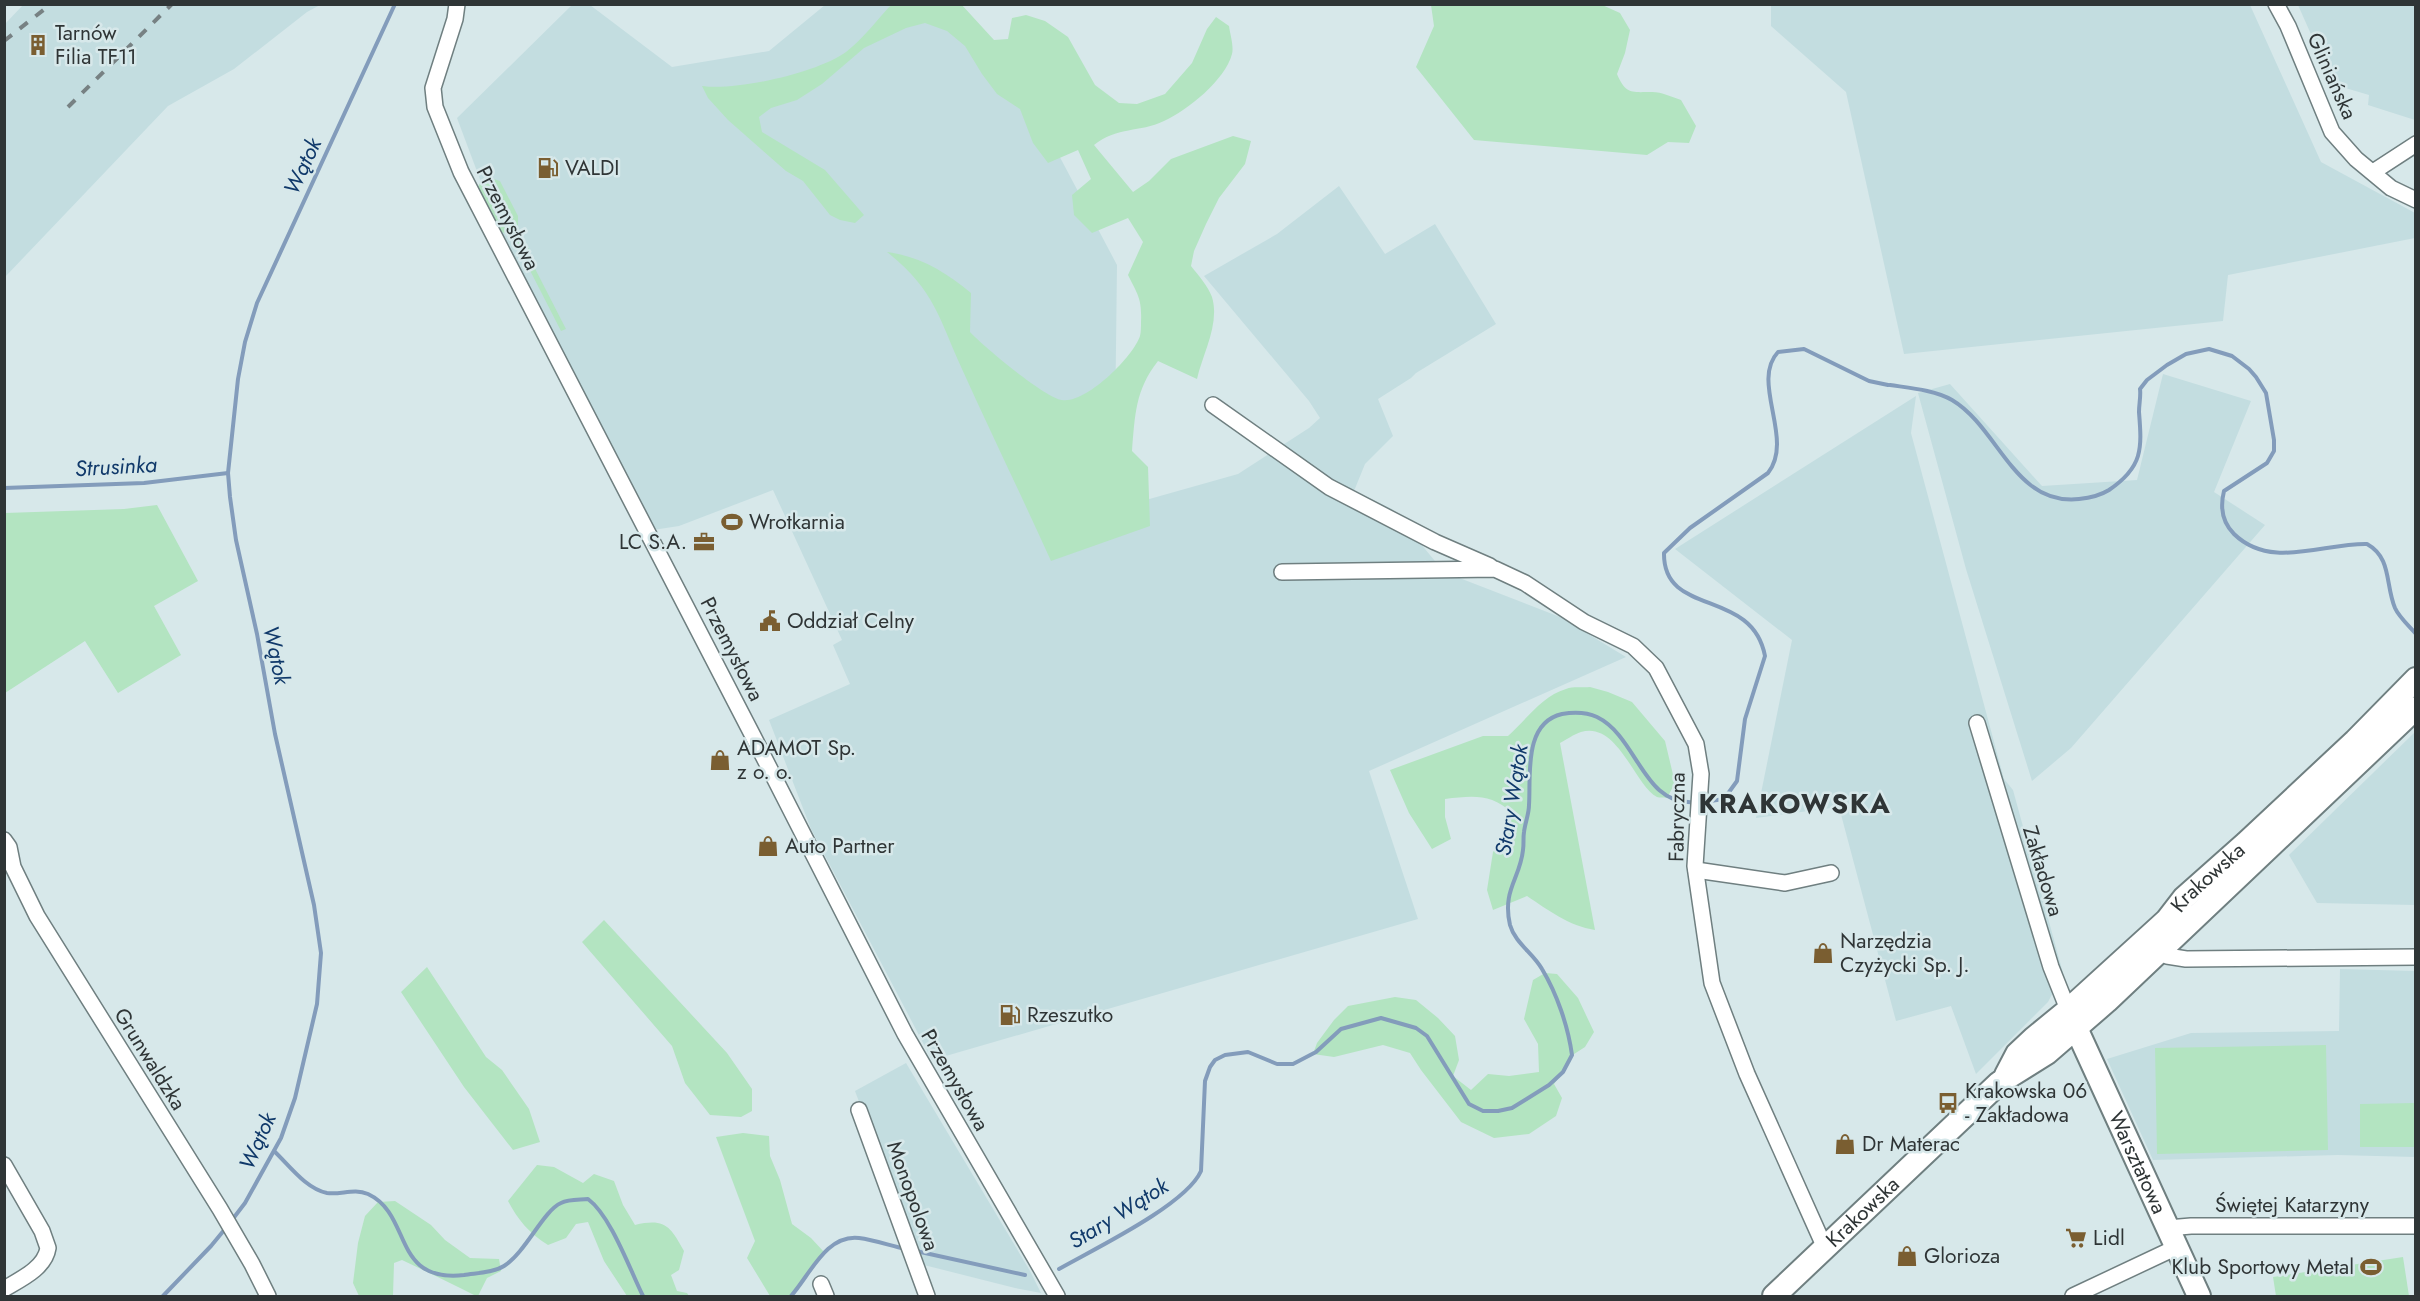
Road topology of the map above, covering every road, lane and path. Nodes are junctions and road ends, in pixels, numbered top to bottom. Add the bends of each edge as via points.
1 (457, 4) edge
2 (2276, 4) edge
3 (2415, 144) edge
4 (2373, 172) junction
5 (2415, 200) edge
6 (1213, 405) dead end
7 (1496, 569) junction
8 (1282, 572) dead end
9 (2415, 680) edge
10 (2415, 708) edge
11 (1977, 723) dead end
12 (4, 840) edge
13 (9, 870) edge
14 (1696, 870) junction
15 (1832, 873) dead end
16 (2160, 950) junction
17 (2415, 957) edge
18 (2072, 1020) junction
19 (859, 1110) dead end
20 (4, 1165) edge
21 (2415, 1226) edge
22 (2172, 1237) junction
23 (1825, 1248) junction
24 (4, 1289) edge
25 (268, 1296) edge
26 (927, 1296) edge
27 (1057, 1296) edge
28 (1774, 1296) edge
29 (2073, 1296) edge
30 (2199, 1296) edge

1 - 27 street, Przemysłowa via 433,88 435,107 461,172 905,1034
2 - 4 street, Gliniańska via 2332,132
3 - 4 street
4 - 5 street, Gliniańska via 2391,188
6 - 7 street via 1329,487
7 - 8 street, Fabryczna
7 - 14 street, Fabryczna via 1584,622 1633,646 1656,668 1696,744 1701,774
9 - 18 street, Krakowska via 2355,741 2184,898
10 - 16 street, Krakowska
11 - 18 street, Zakładowa via 2044,946
12 - 13 street, Grunwaldzka via 9,847
13 - 25 street, Grunwaldzka via 220,1209
14 - 15 street via 1785,884
14 - 23 street, Fabryczna via 1712,983 1747,1074
16 - 17 street via 2167,956 2186,958
16 - 18 street, Krakowska
18 - 22 street, Warsztatowa
18 - 23 street, Krakowska via 2047,1053 2004,1079
19 - 26 street, Monopolowa
20 - 24 street via 48,1248 41,1263
21 - 22 street, Świętej Katarzyny via 2191,1226
22 - 29 street
22 - 30 street, Warsztatowa
23 - 28 street, Krakowska

